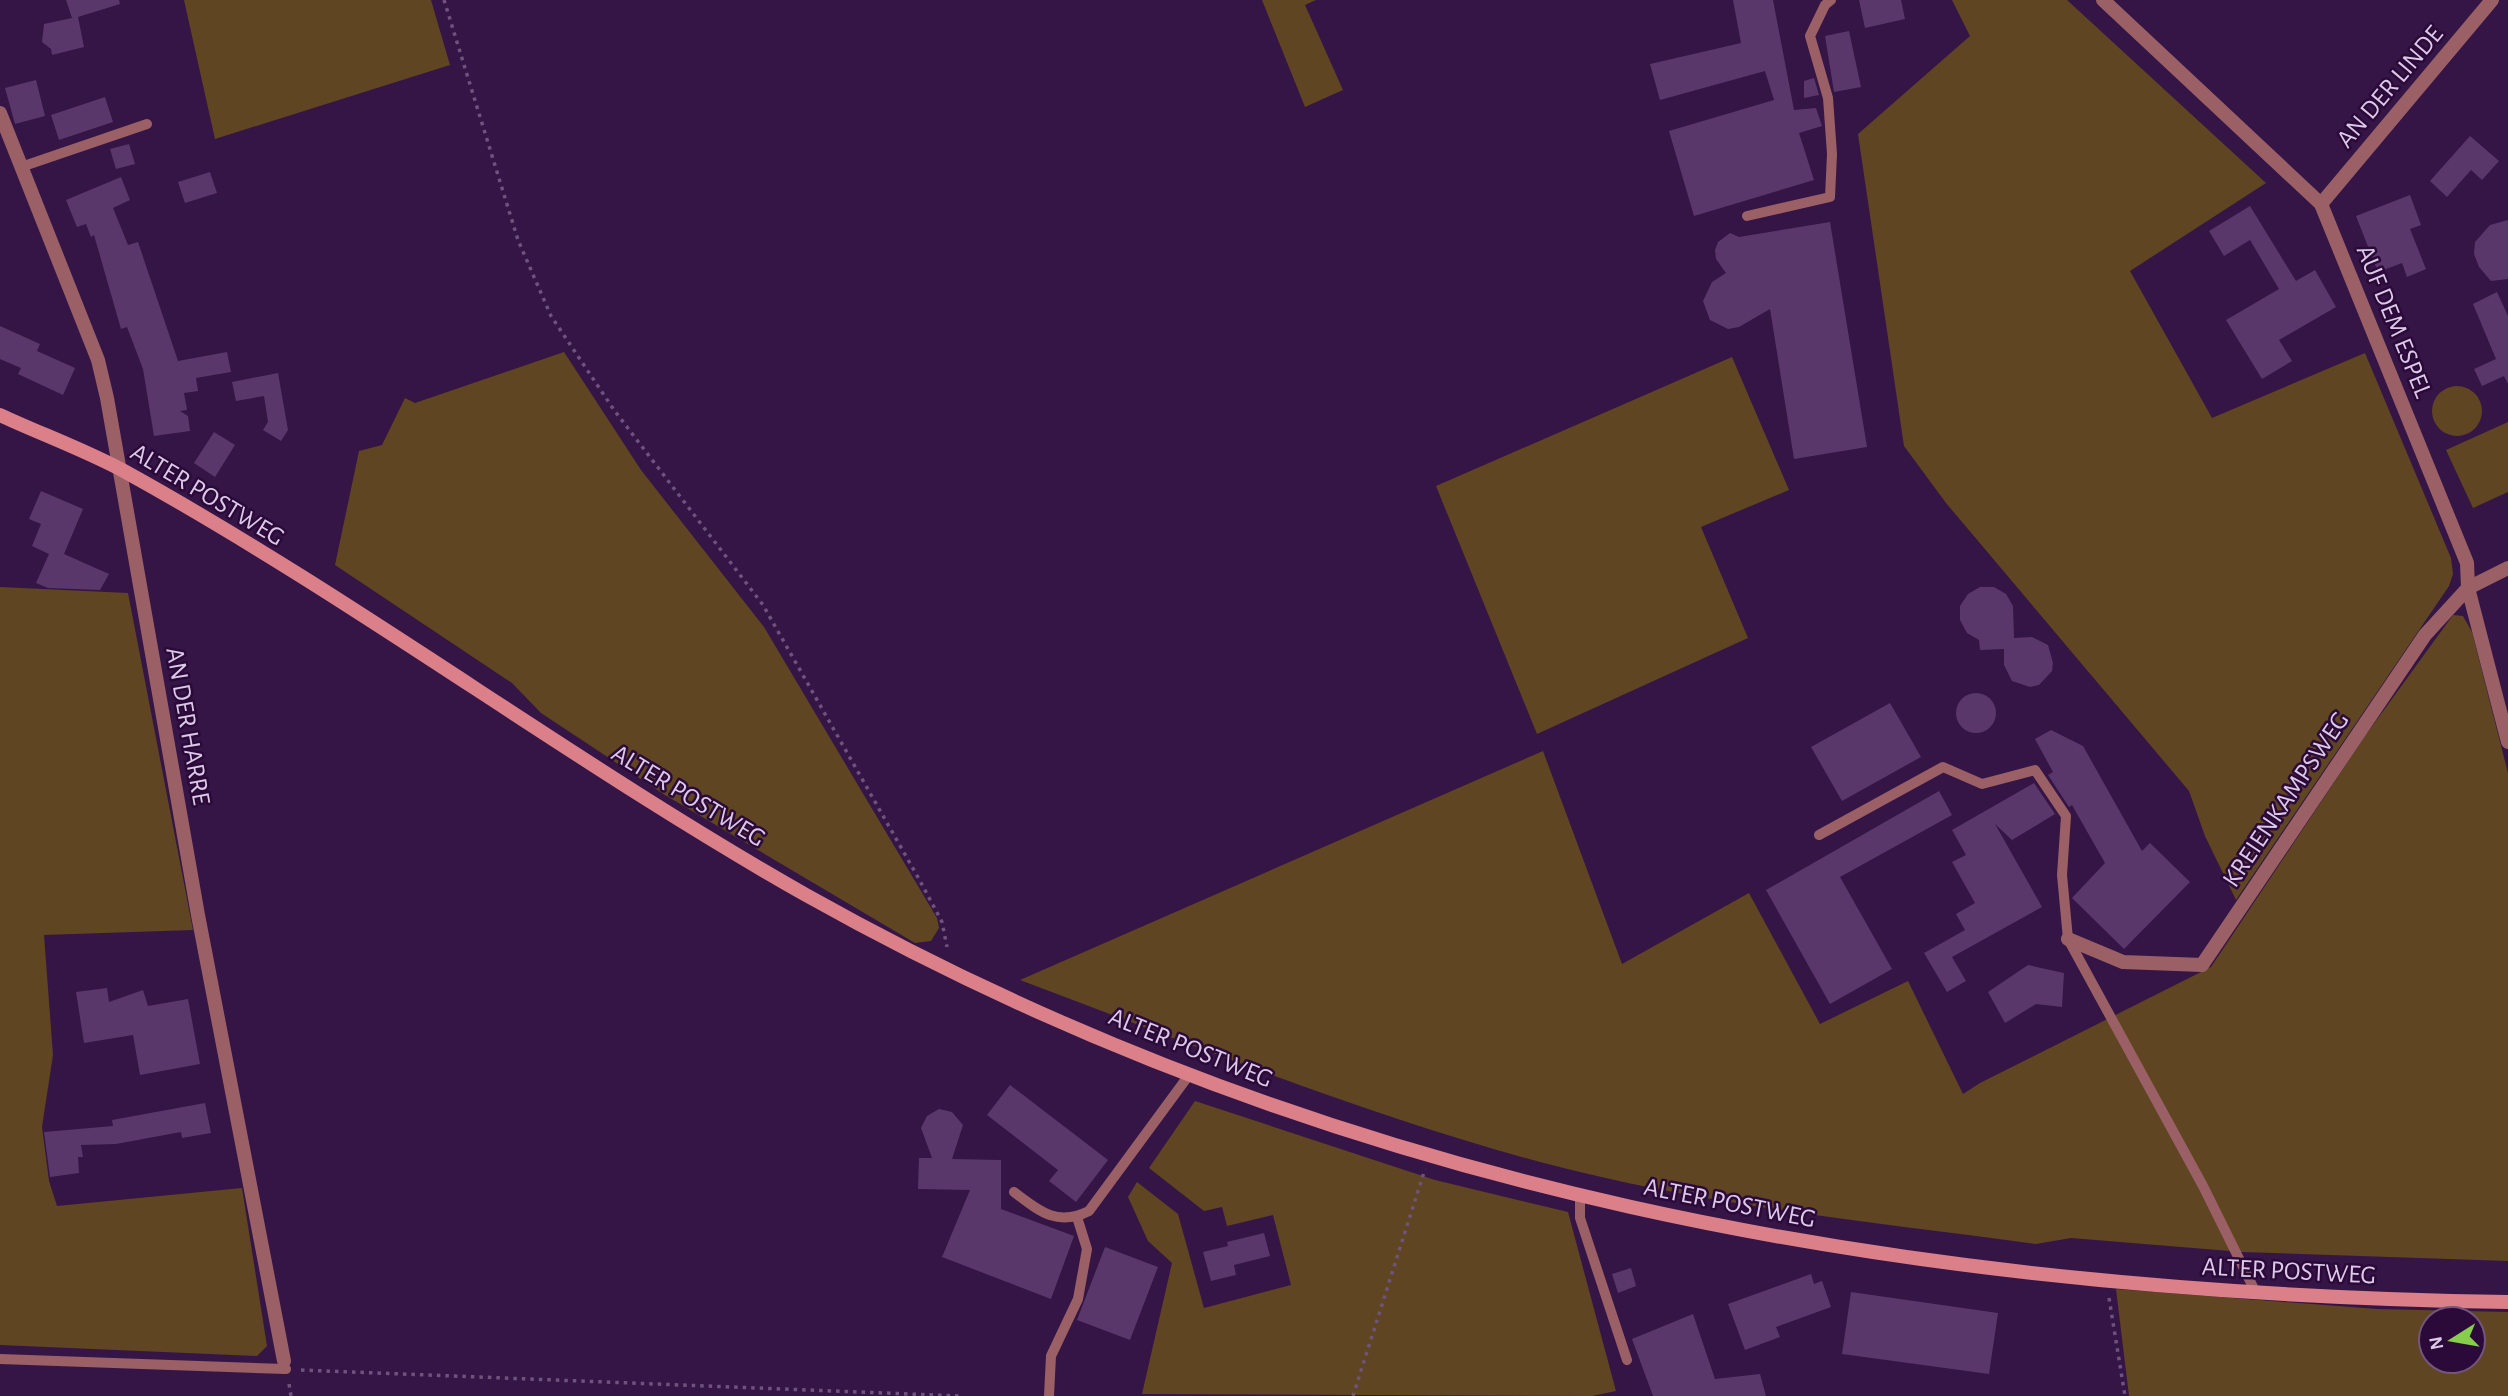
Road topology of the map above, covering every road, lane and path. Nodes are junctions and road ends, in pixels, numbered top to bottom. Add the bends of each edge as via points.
1 (444, 0) edge
2 (1831, 0) edge
3 (2102, 0) edge
4 (2492, 0) edge
5 (0, 113) edge
6 (146, 124) dead end
7 (21, 167) junction
8 (2321, 204) junction
9 (1747, 216) dead end
10 (0, 415) edge
11 (117, 467) junction
12 (2508, 568) edge
13 (2468, 588) junction
14 (2508, 742) edge
15 (1819, 835) dead end
16 (2068, 939) junction
17 (947, 967) junction
18 (1189, 1075) junction
19 (1429, 1157) junction
20 (1014, 1192) dead end
21 (1580, 1197) junction
22 (1077, 1217) junction
23 (2106, 1283) junction
24 (2256, 1293) junction
25 (2508, 1302) edge
26 (0, 1359) edge
27 (1627, 1360) dead end
28 (285, 1365) junction
29 (960, 1396) edge
30 (1049, 1396) edge
31 (1353, 1396) edge
32 (2125, 1396) edge

1 - 17 path via 518,240 551,316 614,410 784,638 942,922
2 - 9 lane via 1810,36 1828,98 1829,197
3 - 8 street, AUF DEM ESPEL
4 - 8 street, AN DER LINDE
5 - 7 street, AN DER HARRE
6 - 7 lane
7 - 11 street, AN DER HARRE via 98,360
8 - 13 street, AUF DEM ESPEL via 2467,563
10 - 11 main road, ALTER POSTWEG
11 - 17 main road, ALTER POSTWEG via 388,631 605,773 796,888
11 - 28 street, AN DER HARRE
12 - 13 street, KREIENKAMPSWEG
13 - 14 street, AUF DEM ESPEL
13 - 16 street, KREIENKAMPSWEG via 2425,635 2202,965 2123,962
15 - 16 lane via 1942,767 1982,784 2035,770 2066,816 2062,875
16 - 24 lane
17 - 18 main road, ALTER POSTWEG
18 - 19 main road, ALTER POSTWEG
18 - 22 lane via 1090,1211
19 - 21 main road, ALTER POSTWEG
19 - 31 path
20 - 22 lane via 1045,1216
21 - 23 main road, ALTER POSTWEG via 1747,1233
21 - 27 lane via 1580,1219
22 - 30 lane via 1087,1248 1077,1299 1051,1356
23 - 24 main road, ALTER POSTWEG
23 - 32 path
24 - 25 main road, ALTER POSTWEG
26 - 28 lane
28 - 29 path

